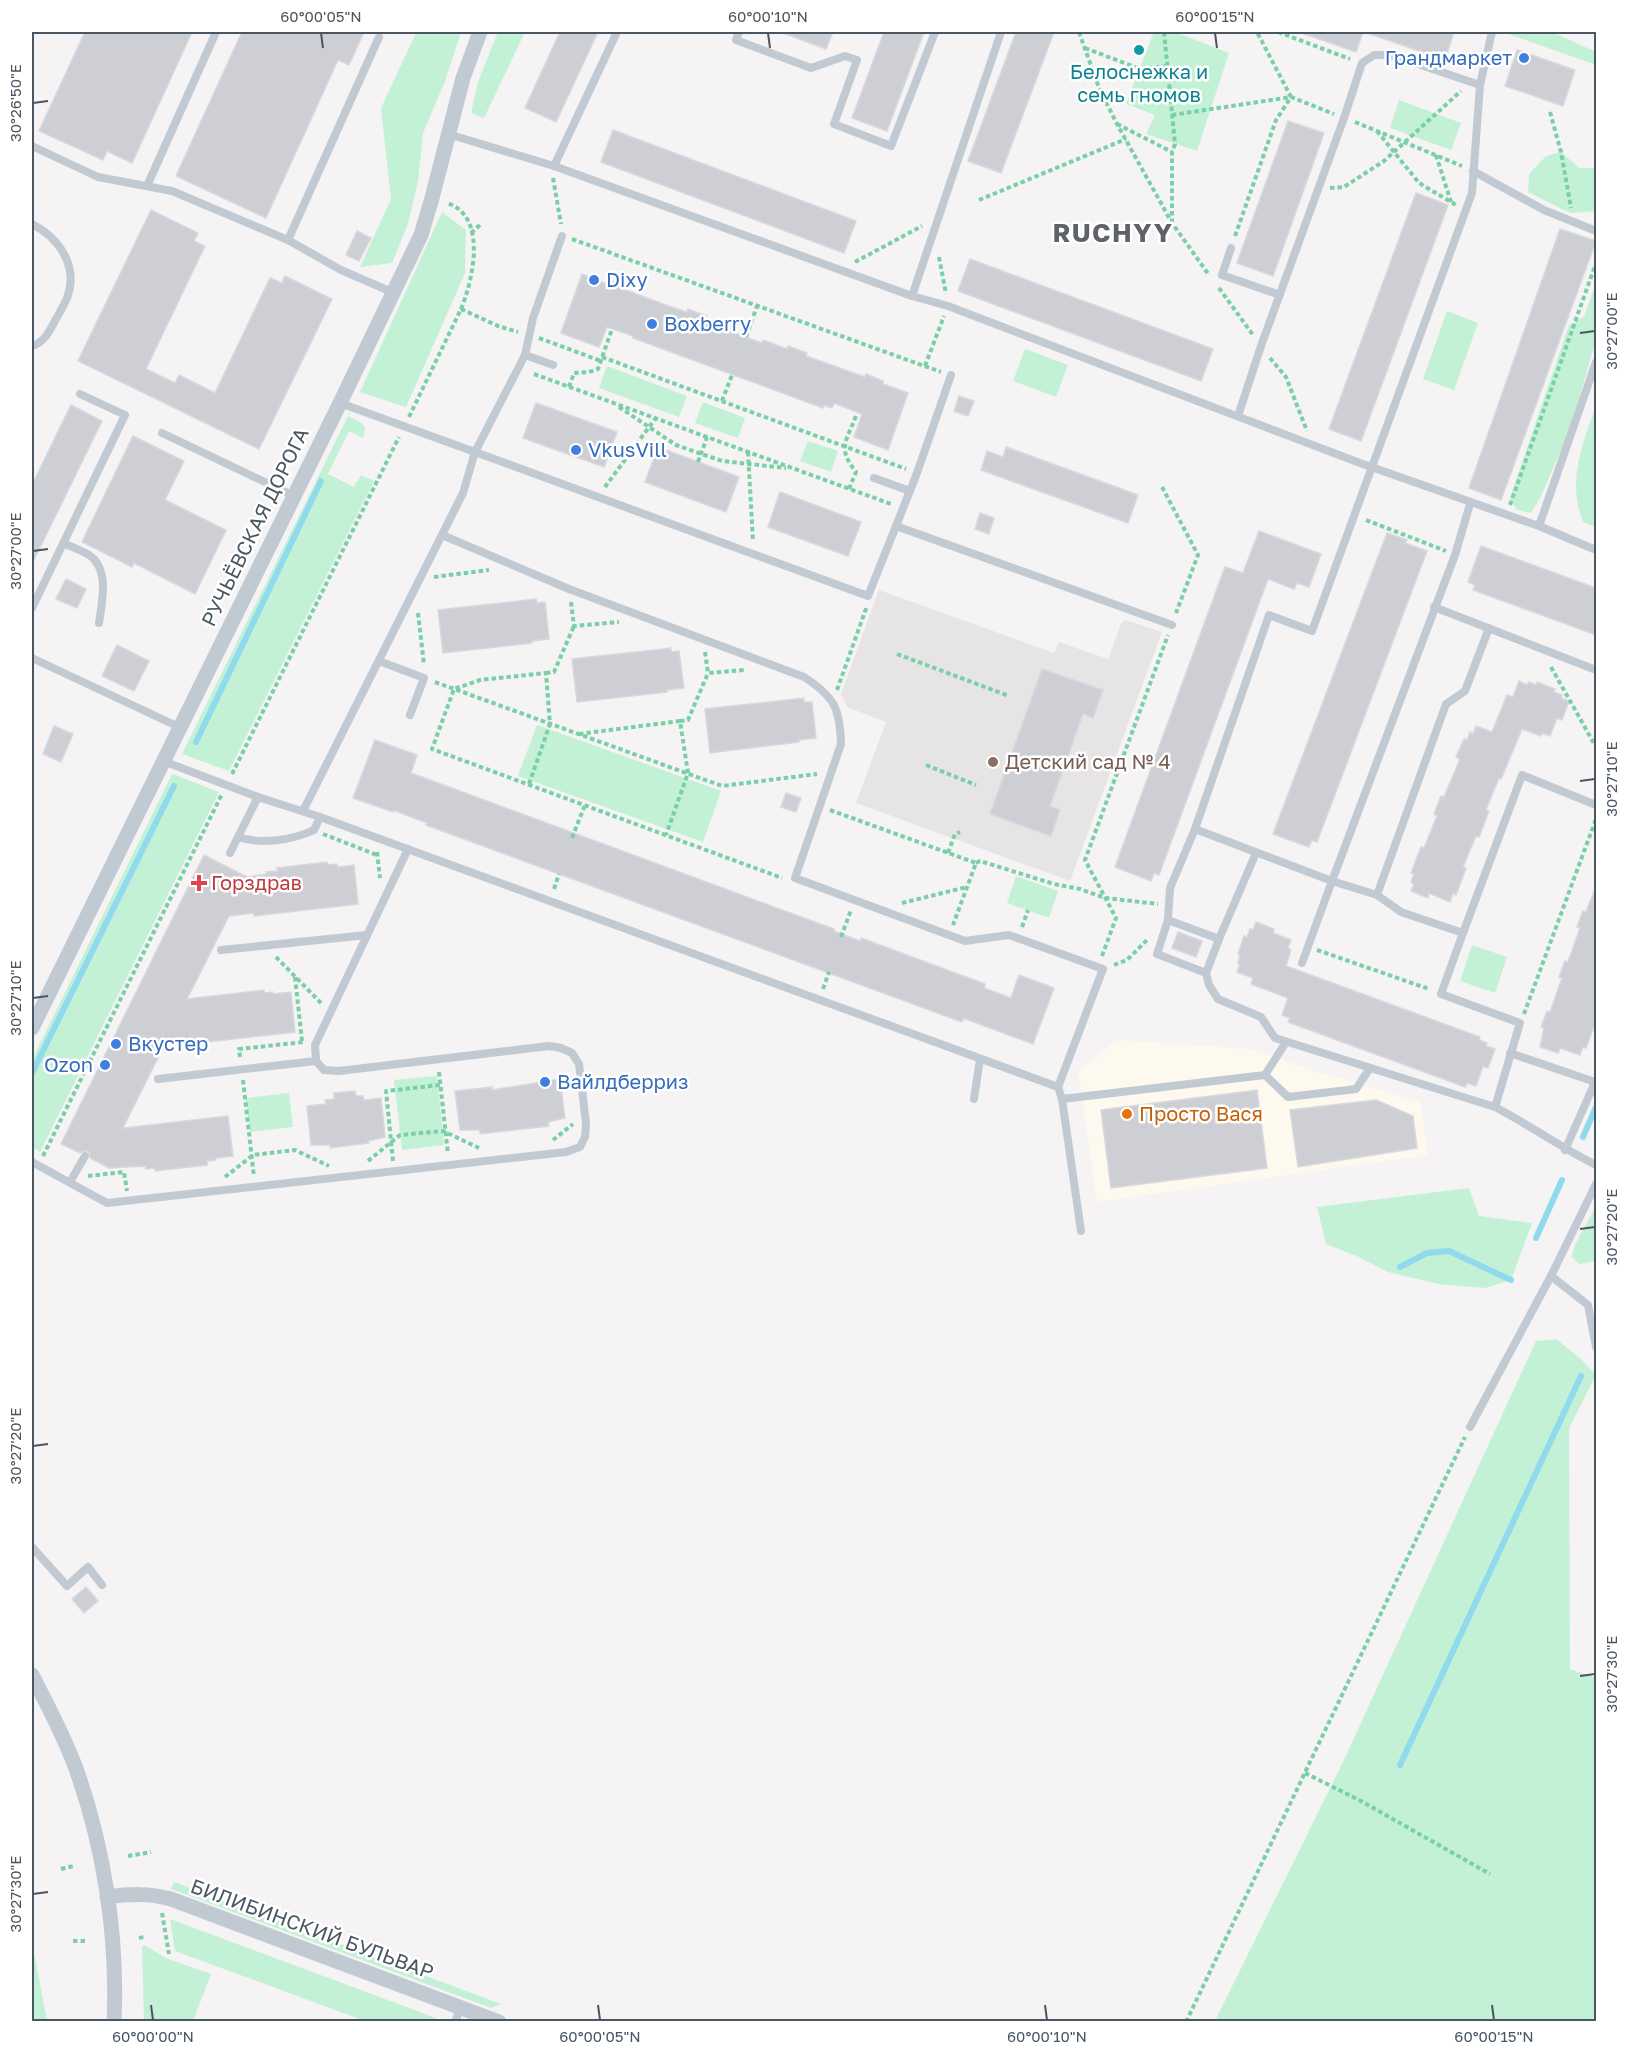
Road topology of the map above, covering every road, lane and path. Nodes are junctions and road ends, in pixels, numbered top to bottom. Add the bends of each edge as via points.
1 (216, 32) edge
2 (480, 32) edge
3 (617, 32) edge
4 (739, 32) edge
5 (935, 32) edge
6 (1001, 32) edge
7 (1078, 32) edge
8 (1164, 32) edge
9 (1257, 32) edge
10 (1278, 32) edge
11 (1492, 32) edge
12 (380, 37) dead end
13 (1084, 48) junction
14 (1362, 63) junction
15 (1167, 66) junction
16 (1471, 82) junction
17 (1480, 85) junction
18 (1291, 97) junction
19 (1550, 112) dead end
20 (1172, 115) junction
21 (1344, 118) junction
22 (1117, 124) junction
23 (1376, 131) junction
24 (448, 134) junction
25 (1126, 139) junction
26 (1405, 142) junction
27 (32, 146) edge
28 (1172, 152) junction
29 (1394, 152) junction
30 (1436, 155) junction
31 (554, 165) junction
32 (1473, 171) junction
33 (147, 186) junction
34 (1320, 186) junction
35 (432, 198) junction
36 (980, 201) dead end
37 (1452, 203) junction
38 (1465, 211) junction
39 (939, 217) junction
40 (1574, 222) junction
41 (482, 223) dead end
42 (1172, 223) junction
43 (32, 224) edge
44 (934, 230) junction
45 (1596, 231) edge
46 (471, 232) junction
47 (562, 236) junction
48 (288, 240) junction
49 (1231, 248) joint
50 (1596, 263) edge
51 (841, 270) junction
52 (394, 293) junction
53 (1280, 295) junction
54 (912, 296) junction
55 (757, 306) junction
56 (948, 306) junction
57 (461, 309) junction
58 (612, 329) dead end
59 (530, 336) junction
60 (746, 337) dead end
61 (32, 346) edge
62 (1261, 346) junction
63 (525, 355) junction
64 (601, 359) junction
65 (1596, 362) edge
66 (553, 365) dead end
67 (925, 366) junction
68 (518, 368) junction
69 (732, 375) dead end
70 (951, 375) joint
71 (569, 387) junction
72 (80, 394) dead end
73 (722, 401) junction
74 (340, 403) junction
75 (614, 403) junction
76 (856, 416) dead end
77 (1239, 416) junction
78 (656, 419) junction
79 (405, 426) junction
80 (649, 427) junction
81 (162, 433) dead end
82 (707, 437) junction
83 (1313, 445) junction
84 (845, 446) junction
85 (475, 452) junction
86 (748, 452) junction
87 (701, 454) junction
88 (698, 462) dead end
89 (748, 464) junction
90 (1372, 466) junction
91 (793, 469) junction
92 (917, 473) junction
93 (874, 478) dead end
94 (1162, 487) dead end
95 (849, 489) junction
96 (910, 491) junction
97 (294, 496) junction
98 (598, 497) junction
99 (1470, 504) junction
100 (903, 509) junction
101 (1354, 516) junction
102 (1506, 516) junction
103 (896, 526) junction
104 (1539, 526) junction
105 (442, 535) junction
106 (63, 543) junction
107 (1596, 550) edge
108 (754, 554) junction
109 (1455, 555) junction
110 (517, 567) junction
111 (420, 579) junction
112 (416, 587) junction
113 (569, 589) junction
114 (868, 596) junction
115 (1434, 607) junction
116 (32, 608) edge
117 (647, 619) junction
118 (99, 622) dead end
119 (1172, 625) junction
120 (574, 626) junction
121 (1489, 628) junction
122 (704, 641) junction
123 (1540, 648) junction
124 (897, 654) dead end
125 (32, 658) edge
126 (379, 661) junction
127 (775, 667) junction
128 (1596, 670) edge
129 (546, 673) junction
130 (708, 673) junction
131 (423, 678) junction
132 (454, 689) junction
133 (1009, 696) dead end
134 (833, 702) junction
135 (410, 715) dead end
136 (680, 721) junction
137 (550, 724) junction
138 (179, 728) junction
139 (578, 734) junction
140 (1596, 747) edge
141 (163, 761) junction
142 (926, 765) dead end
143 (832, 772) junction
144 (688, 773) junction
145 (529, 784) junction
146 (227, 785) junction
147 (976, 785) dead end
148 (258, 797) junction
149 (585, 805) junction
150 (1596, 805) edge
151 (821, 806) junction
152 (303, 811) junction
153 (320, 817) junction
154 (1596, 819) edge
155 (1195, 829) junction
156 (314, 830) junction
157 (960, 832) dead end
158 (666, 835) junction
159 (238, 837) junction
160 (375, 837) junction
161 (572, 838) dead end
162 (408, 849) junction
163 (230, 853) dead end
164 (948, 853) junction
165 (1256, 853) junction
166 (377, 855) junction
167 (976, 863) junction
168 (795, 878) junction
169 (1332, 881) junction
170 (967, 886) junction
171 (1377, 895) junction
172 (1105, 898) junction
173 (855, 900) junction
174 (382, 903) junction
175 (1169, 906) junction
176 (878, 909) junction
177 (1168, 920) junction
178 (1463, 933) junction
179 (367, 935) junction
180 (949, 935) junction
181 (841, 937) dead end
182 (1219, 939) junction
183 (265, 945) junction
184 (1308, 947) junction
185 (221, 950) dead end
186 (1302, 963) dead end
187 (1103, 969) junction
188 (1206, 973) junction
189 (295, 976) junction
190 (1441, 994) junction
191 (330, 1012) junction
192 (1520, 1023) junction
193 (32, 1028) edge
194 (302, 1042) junction
195 (1286, 1042) junction
196 (315, 1045) junction
197 (1510, 1053) junction
198 (437, 1059) junction
199 (980, 1059) junction
200 (315, 1061) junction
201 (1370, 1068) junction
202 (241, 1070) junction
203 (1266, 1075) junction
204 (158, 1079) dead end
205 (396, 1080) dead end
206 (1596, 1080) edge
207 (440, 1085) junction
208 (1058, 1087) junction
209 (397, 1089) junction
210 (1062, 1099) junction
211 (974, 1100) dead end
212 (1495, 1107) junction
213 (586, 1114) junction
214 (445, 1131) junction
215 (391, 1143) junction
216 (1565, 1150) junction
217 (534, 1155) junction
218 (85, 1156) dead end
219 (251, 1156) junction
220 (501, 1159) junction
221 (35, 1164) edge
222 (449, 1165) junction
223 (1596, 1165) edge
224 (394, 1171) junction
225 (350, 1176) junction
226 (72, 1180) junction
227 (1596, 1184) edge
228 (255, 1186) junction
229 (206, 1192) junction
230 (128, 1200) junction
231 (1081, 1231) dead end
232 (1551, 1276) junction
233 (1596, 1347) edge
234 (1470, 1427) joint
235 (32, 1547) edge
236 (102, 1585) dead end
237 (32, 1675) edge
238 (1305, 1773) junction
239 (151, 1852) dead end
240 (128, 1856) dead end
241 (74, 1866) dead end
242 (62, 1869) dead end
243 (1490, 1874) dead end
244 (107, 1897) junction
245 (162, 1912) dead end
246 (73, 1941) dead end
247 (85, 1941) dead end
248 (169, 1954) dead end
249 (458, 2014) edge
250 (114, 2022) edge
251 (499, 2022) edge
252 (1186, 2022) edge

1 - 33 lane
2 - 24 street, РУЧЬЁВСКАЯ ДОРОГА
3 - 31 lane
4 - 5 lane via 736,40 811,68 846,56 857,60 834,124 891,146
6 - 39 lane
7 - 13 path
8 - 15 path
9 - 18 path
10 - 14 path
11 - 17 lane
12 - 48 lane
13 - 15 path via 1140,69
13 - 22 path
14 - 16 lane via 1374,55 1390,55
14 - 21 lane
15 - 20 path
16 - 17 lane
16 - 26 path
17 - 32 lane
18 - 20 path
18 - 21 path
18 - 49 path via 1276,120
19 - 40 path
20 - 28 path
21 - 23 path
21 - 34 lane
22 - 25 path
22 - 28 path
23 - 26 path
23 - 29 path
24 - 31 lane
24 - 35 street, РУЧЬЁВСКАЯ ДОРОГА
25 - 36 path
25 - 42 path
26 - 29 path
26 - 30 path
27 - 33 lane via 98,177
28 - 42 path
29 - 34 path via 1344,187
29 - 37 path via 1419,183
30 - 32 path
30 - 37 path
31 - 47 path
31 - 51 lane
32 - 38 lane via 1472,193
32 - 40 lane
33 - 48 lane via 172,191
34 - 53 lane
35 - 46 path via 453,205 466,216
35 - 52 street, РУЧЬЁВСКАЯ ДОРОГА via 421,235
37 - 38 path
38 - 90 lane
39 - 44 lane
39 - 51 path
40 - 45 lane
41 - 46 path
42 - 62 path
43 - 61 lane via 57,241 70,275 68,297 48,335
44 - 54 lane
44 - 56 path
46 - 57 path via 473,270
47 - 55 path
47 - 59 lane
48 - 52 lane via 341,270
49 - 53 lane via 1222,275
50 - 102 path
51 - 54 lane
52 - 74 street, РУЧЬЁВСКАЯ ДОРОГА
53 - 62 lane
54 - 56 lane
55 - 60 path
55 - 67 path
56 - 67 path
56 - 77 lane
57 - 59 path
57 - 79 path
58 - 64 path
59 - 63 lane
59 - 64 path
62 - 77 lane
62 - 83 path via 1287,377
63 - 66 lane
63 - 68 lane
64 - 71 path via 598,369 574,373
64 - 73 path
65 - 104 lane
67 - 70 path
68 - 71 path
68 - 85 lane
69 - 73 path
70 - 92 lane
71 - 75 path
72 - 106 lane via 125,415
73 - 84 path
74 - 79 lane
74 - 97 street, РУЧЬЁВСКАЯ ДОРОГА
75 - 78 path
75 - 80 path
76 - 84 path
77 - 83 lane
78 - 80 path
78 - 82 path
79 - 85 lane
79 - 146 path
80 - 87 path via 676,445
80 - 98 path
81 - 97 lane
82 - 86 path
82 - 87 path
83 - 90 lane
84 - 92 path
84 - 95 path via 846,459 856,472
85 - 98 lane
85 - 105 lane via 463,493
86 - 89 path
86 - 91 path
87 - 88 path
87 - 89 path
89 - 91 path
89 - 108 path
90 - 99 lane
90 - 101 lane
91 - 95 path
92 - 96 lane
93 - 96 lane
94 - 119 path via 1198,555
95 - 100 path
96 - 100 lane
97 - 138 street, РУЧЬЁВСКАЯ ДОРОГА
98 - 108 lane
99 - 102 lane
99 - 109 lane
100 - 103 lane
101 - 109 path
101 - 155 lane via 1312,631 1269,615
102 - 104 lane
103 - 114 lane
103 - 119 lane
104 - 107 lane
105 - 110 lane
105 - 111 lane
106 - 116 lane
106 - 118 lane via 91,556 99,568 103,587
108 - 114 lane
109 - 115 lane
110 - 111 path
110 - 113 lane
111 - 112 lane
112 - 126 lane
112 - 131 path
113 - 117 lane
113 - 120 path
114 - 134 path
115 - 121 lane
115 - 169 lane
117 - 120 path
117 - 122 lane
119 - 172 path via 1085,860
120 - 129 path via 554,672
121 - 123 lane
121 - 171 lane via 1465,691 1446,704
122 - 127 lane
122 - 130 path
123 - 128 lane
123 - 140 path
124 - 133 path
125 - 138 lane
126 - 131 lane
126 - 152 lane
127 - 130 path
127 - 134 lane via 804,677
129 - 132 path via 480,680
129 - 137 path
130 - 136 path via 688,720
131 - 132 path
131 - 135 lane
132 - 137 path
132 - 145 path via 432,749
134 - 143 lane via 842,744
136 - 139 path
136 - 144 path
137 - 139 path
137 - 145 path
138 - 141 street, РУЧЬЁВСКАЯ ДОРОГА
139 - 144 path
141 - 146 lane
141 - 193 street, РУЧЬЁВСКАЯ ДОРОГА
142 - 147 path
143 - 144 path via 722,786
143 - 151 lane
144 - 158 path
145 - 149 path
146 - 148 lane
146 - 221 path
148 - 152 lane
148 - 159 lane
149 - 158 path
149 - 161 path
150 - 178 lane via 1522,775
151 - 164 path
151 - 168 lane
152 - 153 lane
153 - 156 lane
153 - 160 lane
154 - 192 path
155 - 165 lane
155 - 175 lane via 1170,888
156 - 159 lane via 301,836 257,841
156 - 166 path
157 - 164 path via 955,834
158 - 168 path via 783,878
159 - 163 lane
160 - 162 lane
160 - 166 path
162 - 174 lane
162 - 199 lane
164 - 167 path
165 - 169 lane
165 - 182 lane
166 - 174 path
167 - 170 path
167 - 172 path
168 - 173 lane
169 - 171 lane
169 - 184 lane
170 - 176 path
170 - 180 path
171 - 178 lane via 1401,912
172 - 175 path
172 - 187 path via 1116,918 1101,958
173 - 176 lane
173 - 181 path
174 - 179 lane
175 - 177 lane
176 - 180 lane
177 - 182 lane
177 - 187 path via 1127,960
177 - 188 lane via 1157,954
178 - 190 lane
179 - 183 lane
179 - 191 lane
180 - 187 lane via 965,941 1009,935
182 - 188 lane
183 - 185 lane
183 - 189 path
184 - 186 lane
184 - 190 path
187 - 208 lane
188 - 195 lane via 1218,999 1261,1017 1275,1038
189 - 191 path
189 - 194 path
190 - 192 lane
191 - 196 lane
192 - 197 lane
194 - 196 path
194 - 202 path via 239,1049
195 - 201 lane
195 - 203 lane
196 - 200 lane
197 - 206 lane
197 - 212 lane
198 - 200 lane via 339,1071 324,1070
198 - 207 path
198 - 213 lane via 549,1046 561,1048 572,1053 579,1064
199 - 208 lane
199 - 211 lane
200 - 202 lane
201 - 203 lane via 1356,1089 1288,1096
201 - 212 lane
202 - 204 lane
202 - 219 path
203 - 210 lane
205 - 209 path
206 - 216 lane
207 - 209 path
207 - 214 path
208 - 210 lane
209 - 215 path via 386,1091
210 - 231 lane
212 - 216 lane
213 - 217 path
213 - 217 lane via 585,1137 580,1147
214 - 215 path via 400,1136
214 - 220 path
214 - 222 path
215 - 224 path
215 - 225 path
216 - 223 lane
217 - 220 lane
218 - 226 lane
219 - 225 path via 295,1150
219 - 228 path
219 - 229 path
220 - 222 lane
221 - 226 lane
222 - 224 lane
224 - 225 lane
225 - 228 lane
226 - 230 lane via 107,1203
226 - 230 path via 124,1172
227 - 232 lane
228 - 229 lane
229 - 230 lane
232 - 233 lane via 1588,1305
232 - 234 lane
234 - 238 path
235 - 236 lane via 67,1586 88,1567
237 - 244 street via 75,1765 92,1821
238 - 243 path
238 - 252 path
239 - 240 path
241 - 242 path
244 - 249 street, БИЛИБИНСКИЙ БУЛЬВАР via 134,1894 171,1899
244 - 250 street
245 - 248 path
246 - 247 path
249 - 251 street, БИЛИБИНСКИЙ БУЛЬВАР

